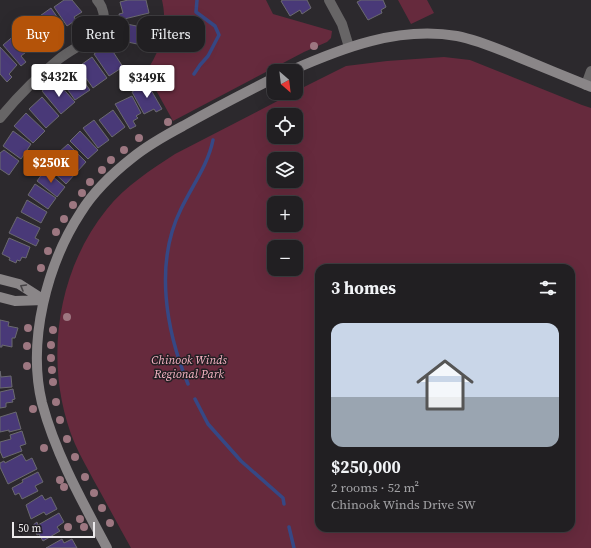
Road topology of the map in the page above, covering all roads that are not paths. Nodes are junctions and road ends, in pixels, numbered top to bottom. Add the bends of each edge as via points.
1 (97, 0) edge
2 (329, 0) edge
3 (350, 46) junction
4 (303, 66) edge
5 (591, 71) edge
6 (267, 82) edge
7 (588, 86) edge
8 (0, 118) edge
9 (0, 279) edge
10 (0, 298) edge
11 (44, 300) junction
12 (107, 548) edge

1 - 8 street via 103,12 103,24 98,32 60,58 30,85
2 - 3 street
3 - 4 street
3 - 7 street via 416,34 458,36 491,46
5 - 7 street
6 - 11 street via 168,134 133,157 101,186 81,212 63,243
11 -> 9 street via 19,284
10 - 11 street via 15,301
11 - 12 street via 38,342 38,373 42,401 64,464

